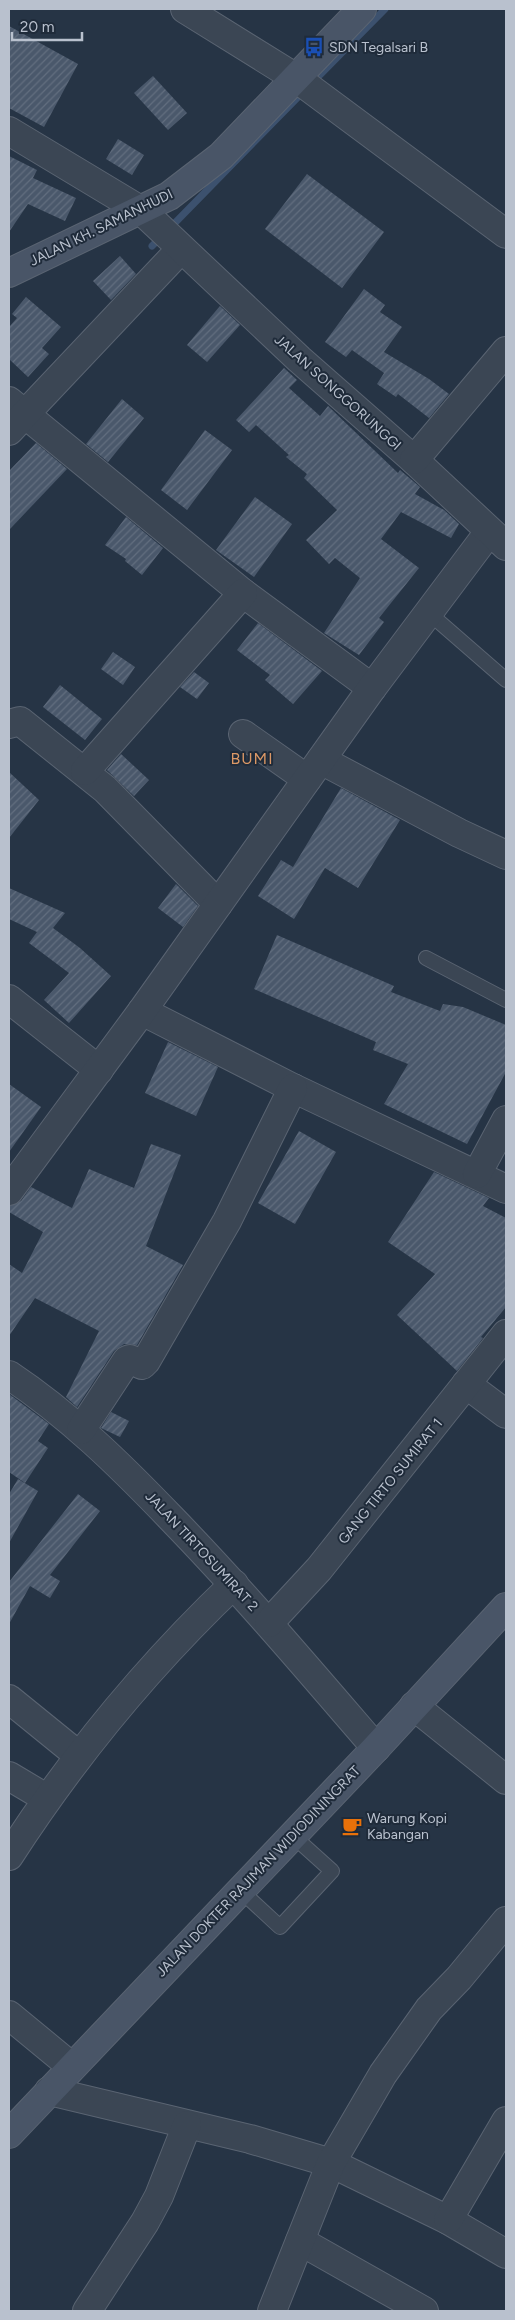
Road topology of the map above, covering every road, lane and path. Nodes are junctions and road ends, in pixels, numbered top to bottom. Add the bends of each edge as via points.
1 (185, 9) edge
2 (362, 9) edge
3 (306, 86) junction
4 (9, 131) edge
5 (163, 231) junction
6 (506, 234) edge
7 (9, 273) edge
8 (506, 351) edge
9 (14, 415) edge
10 (414, 460) junction
11 (498, 539) edge
12 (243, 593) junction
13 (429, 613) junction
14 (506, 680) edge
15 (372, 688) junction
16 (9, 724) edge
17 (243, 734) dead end
18 (314, 769) junction
19 (85, 771) junction
20 (506, 855) edge
21 (218, 904) junction
22 (426, 958) dead end
23 (9, 999) edge
24 (506, 1000) edge
25 (142, 1011) junction
26 (98, 1070) junction
27 (293, 1088) junction
28 (506, 1120) edge
29 (477, 1174) junction
30 (506, 1189) edge
31 (9, 1191) edge
32 (506, 1334) edge
33 (9, 1374) edge
34 (466, 1384) junction
35 (506, 1414) edge
36 (81, 1430) junction
37 (234, 1584) junction
38 (506, 1608) edge
39 (269, 1623) junction
40 (9, 1699) edge
41 (414, 1706) junction
42 (376, 1748) junction
43 (78, 1755) junction
44 (9, 1776) edge
45 (506, 1780) edge
46 (46, 1798) junction
47 (292, 1835) junction
48 (9, 1856) edge
49 (240, 1890) junction
50 (506, 1921) edge
51 (9, 2015) edge
52 (72, 2067) junction
53 (49, 2091) junction
54 (506, 2121) edge
55 (187, 2125) junction
56 (9, 2134) edge
57 (331, 2163) junction
58 (448, 2220) junction
59 (300, 2241) junction
60 (506, 2254) edge
61 (87, 2311) edge
62 (272, 2311) edge
63 (424, 2311) edge

1 - 3 street
2 - 3 main road, JALAN KH. SAMANHUDI
3 - 5 main road, JALAN KH. SAMANHUDI via 169,196
3 - 6 street
4 - 5 street, JALAN SONGGORUNGGI
5 - 7 main road, JALAN KH. SAMANHUDI via 64,245
5 - 9 street
5 - 10 street, JALAN SONGGORUNGGI
8 - 10 street
9 - 12 street
10 - 11 street, JALAN SONGGORUNGGI
11 - 13 street
12 - 15 street
12 - 19 street
13 - 14 lane
13 - 15 street
15 - 18 street
16 - 19 street via 20,721
17 - 18 street
18 - 20 street
18 - 21 street
19 - 21 street
21 - 25 street
22 - 24 lane
23 - 26 street
25 - 26 street
25 - 27 street
26 - 31 street
27 - 29 street
27 - 36 street via 227,1221 146,1361 142,1365 127,1360
28 - 29 street
29 - 30 street
32 - 34 street, GANG TIRTO SUMIRAT 1
33 - 36 street, JALAN TIRTOSUMIRAT 2
34 - 35 street
34 - 39 street, GANG TIRTO SUMIRAT 1 via 319,1569
36 - 37 street, JALAN TIRTOSUMIRAT 2 via 129,1474
37 - 39 street, JALAN TIRTOSUMIRAT 2
37 - 43 street via 189,1627
38 - 41 main road, JALAN DOKTER RAJIMAN WIDIODININGRAT
39 - 42 street, JALAN TIRTOSUMIRAT 2
40 - 43 street
41 - 42 main road, JALAN DOKTER RAJIMAN WIDIODININGRAT
41 - 45 street
42 - 47 main road, JALAN DOKTER RAJIMAN WIDIODININGRAT
43 - 46 street
44 - 46 street
46 - 48 street
47 - 49 main road, JALAN DOKTER RAJIMAN WIDIODININGRAT
47 - 49 lane via 332,1871 280,1927
49 - 52 main road, JALAN DOKTER RAJIMAN WIDIODININGRAT
50 - 57 street via 407,2038
51 - 52 street
52 - 53 main road, JALAN DOKTER RAJIMAN WIDIODININGRAT
53 - 55 street
53 - 56 main road, JALAN DOKTER RAJIMAN WIDIODININGRAT
54 - 58 street
55 - 57 street via 280,2146
55 - 61 street via 159,2196 137,2236
57 - 58 street
57 - 59 street
58 - 60 street
59 - 62 street
59 - 63 street

